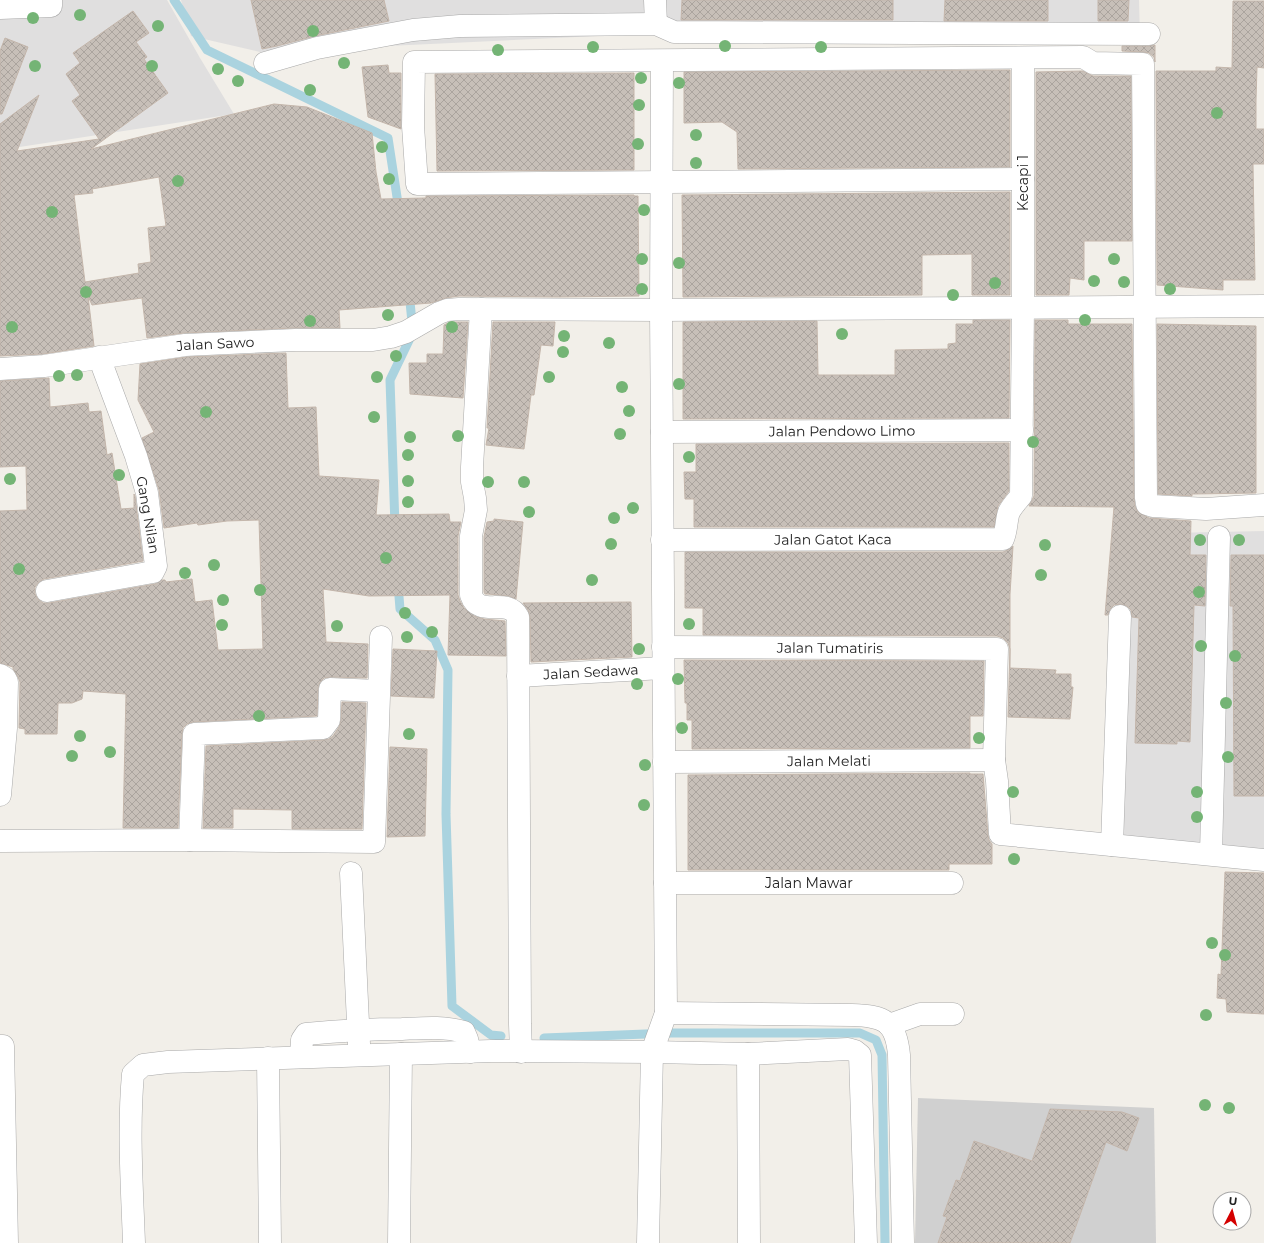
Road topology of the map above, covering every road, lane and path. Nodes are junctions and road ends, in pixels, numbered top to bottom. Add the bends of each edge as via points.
1 (51, 0) edge
2 (655, 0) edge
3 (0, 8) edge
4 (656, 24) junction
5 (1149, 34) dead end
6 (1023, 58) junction
7 (662, 61) junction
8 (265, 63) dead end
9 (1023, 179) junction
10 (662, 182) junction
11 (1264, 306) edge
12 (1144, 307) junction
13 (1023, 308) junction
14 (481, 309) junction
15 (661, 310) junction
16 (99, 357) junction
17 (0, 369) edge
18 (1022, 430) junction
19 (662, 432) junction
20 (1264, 505) edge
21 (1219, 537) dead end
22 (1003, 539) joint
23 (662, 540) junction
24 (47, 591) dead end
25 (1120, 616) dead end
26 (381, 636) dead end
27 (663, 657) junction
28 (0, 675) edge
29 (518, 676) junction
30 (378, 691) junction
31 (994, 760) junction
32 (664, 762) junction
33 (0, 795) edge
34 (190, 840) junction
35 (0, 841) edge
36 (1112, 845) junction
37 (1211, 854) junction
38 (1264, 860) edge
39 (351, 873) dead end
40 (665, 883) junction
41 (952, 883) dead end
42 (953, 1014) dead end
43 (664, 1018) junction
44 (889, 1025) junction
45 (359, 1030) junction
46 (0, 1046) edge
47 (654, 1049) junction
48 (470, 1052) junction
49 (521, 1052) junction
50 (401, 1054) junction
51 (748, 1054) junction
52 (359, 1055) junction
53 (301, 1057) junction
54 (268, 1058) junction
55 (7, 1243) edge
56 (134, 1243) edge
57 (270, 1243) edge
58 (399, 1243) edge
59 (648, 1243) edge
60 (748, 1243) edge
61 (866, 1243) edge
62 (903, 1243) edge

1 - 3 street via 51,6
2 - 4 street
4 - 5 street via 674,32
4 - 8 street via 460,26 413,30 318,48
6 - 7 street
6 - 9 street, Kecapi 1
6 - 12 street via 1083,57 1093,63 1143,64
7 - 10 street
7 - 10 street via 414,62 413,118 417,184
9 - 10 street
9 - 13 street, Kecapi 1
10 - 15 street
11 - 12 street, Jalan Sawo
12 - 13 street, Jalan Sawo
12 - 20 street via 1147,504 1206,509
13 - 15 street, Jalan Sawo
13 - 18 street, Kecapi 1
14 - 15 street, Jalan Sawo
14 - 16 street, Jalan Sawo via 447,310 406,332 373,340 295,340 185,345
14 - 29 street via 472,467 476,510 470,536 471,595 477,605 507,608 516,613
15 - 19 street
16 - 17 street, Jalan Sawo via 44,366
16 - 24 street, Gang Nilan via 147,493 156,566 153,572
18 - 19 street, Jalan Pendowo Limo
18 - 22 street, Kecapi 1 via 1021,496 1008,513
19 - 23 street
21 - 37 street
22 - 23 street, Jalan Gatot Kaca
23 - 27 street
25 - 36 street
26 - 30 street
27 - 29 street, Jalan Sedawa
27 - 31 street, Jalan Tumatiris via 997,649
27 - 32 street
28 - 33 street via 7,682
29 - 49 street
30 - 34 street via 330,689 329,720 323,728 194,734
30 - 34 street via 374,842
31 - 32 street, Jalan Melati
31 - 36 street via 1000,834
32 - 40 street
34 - 35 street
36 - 37 street
37 - 38 street
39 - 45 street
40 - 41 street, Jalan Mawar
40 - 43 street
42 - 44 street via 920,1014
43 - 44 street via 852,1015 878,1018
43 - 47 street
44 - 62 street via 896,1037 899,1055
45 - 48 street via 454,1029 464,1032
45 - 52 street
45 - 53 street via 306,1034 302,1040
46 - 55 street via 3,1046
47 - 49 street
47 - 51 street
47 - 59 street
48 - 49 street
48 - 50 street
50 - 52 street
50 - 58 street
51 - 60 street
51 - 61 street via 848,1049 860,1055
52 - 53 street
53 - 54 street
54 - 56 street via 168,1062 143,1065 133,1074 131,1134
54 - 57 street

